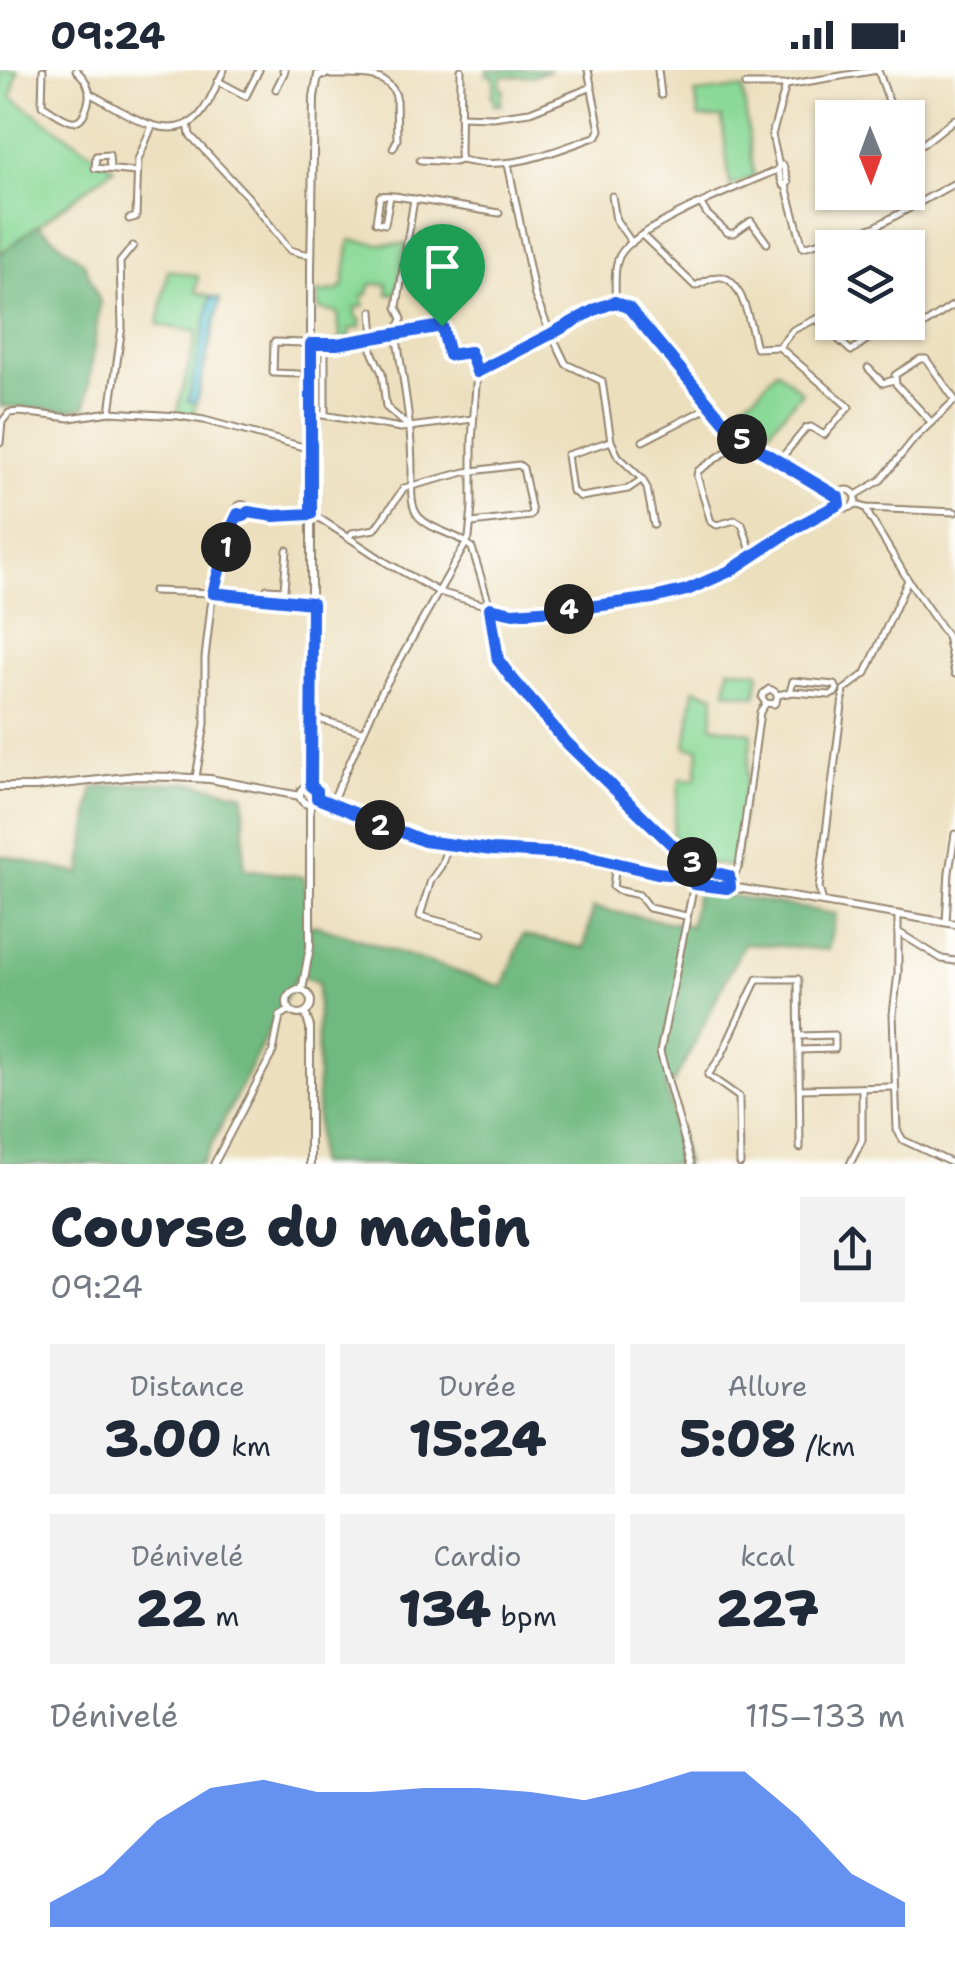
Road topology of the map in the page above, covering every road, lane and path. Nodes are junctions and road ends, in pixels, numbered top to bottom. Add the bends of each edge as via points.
1 (42, 70) edge
2 (76, 70) edge
3 (224, 70) edge
4 (259, 70) edge
5 (283, 70) edge
6 (460, 70) edge
7 (588, 70) edge
8 (658, 70) edge
9 (802, 70) edge
10 (329, 72) edge
11 (315, 73) edge
12 (218, 81) junction
13 (808, 82) junction
14 (745, 84) dead end
15 (786, 85) junction
16 (592, 88) junction
17 (276, 89) dead end
18 (90, 92) junction
19 (661, 95) dead end
20 (889, 100) edge
21 (460, 116) junction
22 (955, 119) edge
23 (188, 123) junction
24 (152, 126) junction
25 (925, 142) edge
26 (393, 148) dead end
27 (420, 160) dead end
28 (462, 160) junction
29 (508, 164) junction
30 (110, 168) dead end
31 (779, 168) junction
32 (136, 172) junction
33 (955, 182) edge
34 (390, 196) junction
35 (612, 196) dead end
36 (414, 200) junction
37 (702, 204) junction
38 (499, 214) dead end
39 (129, 219) dead end
40 (642, 235) junction
41 (632, 243) junction
42 (768, 243) dead end
43 (133, 246) dead end
44 (311, 254) junction
45 (615, 302) junction
46 (955, 304) edge
47 (372, 311) dead end
48 (402, 319) junction
49 (815, 320) edge
50 (925, 324) edge
51 (420, 328) junction
52 (396, 333) junction
53 (551, 334) junction
54 (372, 338) junction
55 (840, 340) edge
56 (867, 340) edge
57 (311, 344) junction
58 (325, 344) junction
59 (778, 347) junction
60 (868, 368) dead end
61 (477, 372) junction
62 (299, 374) dead end
63 (894, 380) junction
64 (955, 400) edge
65 (712, 406) junction
66 (110, 412) junction
67 (311, 413) junction
68 (325, 415) junction
69 (473, 419) junction
70 (931, 422) junction
71 (409, 427) junction
72 (743, 440) junction
73 (611, 441) junction
74 (643, 441) dead end
75 (0, 443) edge
76 (311, 449) junction
77 (778, 462) junction
78 (472, 471) junction
79 (642, 479) junction
80 (412, 486) junction
81 (856, 495) junction
82 (838, 500) junction
83 (855, 504) junction
84 (866, 508) junction
85 (955, 512) edge
86 (311, 514) junction
87 (472, 523) junction
88 (654, 525) dead end
89 (348, 538) junction
90 (466, 541) junction
91 (286, 550) dead end
92 (753, 556) junction
93 (908, 580) junction
94 (153, 591) dead end
95 (439, 592) junction
96 (213, 593) junction
97 (264, 598) junction
98 (312, 603) junction
99 (490, 608) junction
100 (955, 633) edge
101 (947, 636) junction
102 (793, 672) dead end
103 (955, 674) edge
104 (793, 682) junction
105 (790, 692) junction
106 (777, 695) junction
107 (766, 703) junction
108 (311, 717) junction
109 (362, 731) junction
110 (196, 777) junction
111 (311, 786) junction
112 (0, 787) edge
113 (300, 796) junction
114 (314, 801) junction
115 (331, 804) junction
116 (955, 834) edge
117 (448, 846) junction
118 (616, 862) junction
119 (696, 868) junction
120 (688, 879) junction
121 (730, 884) junction
122 (824, 902) junction
123 (898, 914) junction
124 (687, 916) junction
125 (951, 923) edge
126 (898, 932) junction
127 (483, 934) dead end
128 (955, 961) edge
129 (302, 990) junction
130 (290, 1010) junction
131 (305, 1013) junction
132 (799, 1036) junction
133 (799, 1050) junction
134 (896, 1087) junction
135 (862, 1088) junction
136 (800, 1089) junction
137 (800, 1148) dead end
138 (935, 1161) edge
139 (214, 1164) edge
140 (310, 1164) edge
141 (691, 1164) edge
142 (740, 1164) edge
143 (850, 1164) edge
144 (954, 1164) edge

1 - 18 street via 42,104 71,121 84,117
2 - 18 street
3 - 12 street
4 - 12 street via 246,96
5 - 17 street
6 - 21 street
7 - 16 street
8 - 19 street
9 - 13 street
10 - 11 main road
10 - 26 street via 386,80 395,90
11 - 44 main road
12 - 23 street via 200,116
13 - 15 street
13 - 20 street via 878,70
14 - 15 street
15 - 31 street via 772,135
16 - 21 street via 530,112
16 - 29 street via 597,136
18 - 24 street
21 - 28 street
22 - 25 street
23 - 24 street
23 - 44 street via 190,135 284,244
24 - 32 street
27 - 28 street
28 - 29 street
29 - 53 street via 534,296
30 - 32 street
31 - 33 street via 803,247 875,227
31 - 37 street
32 - 39 street via 136,218
34 - 34 street via 380,196 376,222 386,224
34 - 36 street
35 - 41 street via 616,220
36 - 38 street
36 - 48 street via 397,308
37 - 40 street
37 - 42 street via 728,234 751,220
40 - 41 street
40 - 59 street via 696,286 725,278 739,290 756,348
41 - 45 street via 620,255
43 - 66 street via 120,262 122,326
44 - 57 main road
45 - 53 street
45 - 65 street via 629,308
46 - 50 street
47 - 54 street
48 - 51 street
48 - 52 street
49 - 59 street
51 - 52 street
51 - 61 street via 442,326 449,355 470,352
52 - 54 street
52 - 71 street
53 - 61 street
53 - 73 street via 566,364 602,381
54 - 58 street
54 - 71 street via 386,407
55 - 56 street via 852,351
57 - 58 street
57 - 62 street via 274,342 273,373
57 - 67 main road
58 - 68 street
59 - 77 street via 849,408 824,435 806,428
60 - 63 street via 883,383
61 - 69 street
63 - 64 street via 923,358
63 - 70 street
64 - 70 street
65 - 72 street
65 - 74 street
66 - 75 street via 70,418 9,413
66 - 76 street via 204,420
67 - 68 street
67 - 76 main road
68 - 71 street
69 - 71 street
69 - 78 street
70 - 81 street via 881,480
71 - 80 street
72 - 77 street
72 - 92 street via 697,476 710,520 742,524
73 - 79 street
73 - 79 street via 567,455 572,492 580,497 628,489
76 - 86 main road
77 - 82 street
78 - 80 street
78 - 87 street
78 - 87 street via 519,465 532,512
79 - 88 street
80 - 89 street via 400,492 375,530
80 - 90 street via 421,520
81 - 82 street via 846,490
81 - 83 street
82 - 83 street via 846,508
82 - 92 street
83 - 84 street
84 - 85 street
84 - 93 street
86 - 89 street
86 - 96 street via 238,514
86 - 98 main road
87 - 90 street
89 - 95 street
90 - 95 street
90 - 99 street
91 - 97 street via 284,590 267,589
92 - 99 street via 687,590 653,598 513,613
93 - 101 street
93 - 122 street via 866,673 844,690 819,888
94 - 96 street
95 - 99 street
95 - 109 street
96 - 97 street
96 - 110 street
97 - 98 street
98 - 108 main road
99 - 119 street via 498,660 510,676 566,742
100 - 101 street
101 - 103 street
102 - 104 street
104 - 105 street
104 - 105 street via 834,685 837,691
105 - 106 street
106 - 107 street via 774,704
106 - 107 street via 765,691
107 - 121 street via 739,866
108 - 109 street
108 - 111 main road
109 - 115 street
110 - 112 main road
110 - 113 main road
111 - 113 main road
111 - 114 main road
113 - 114 main road
114 - 115 main road
114 - 129 main road via 310,948
115 - 117 main road
116 - 125 street
117 - 118 main road
117 - 127 street via 420,916
118 - 120 main road
118 - 124 street via 613,887 639,896 649,908
119 - 120 main road
119 - 121 main road via 725,874
120 - 121 main road via 723,889
120 - 124 street
121 - 122 main road
122 - 123 main road
123 - 125 main road
123 - 126 street
124 - 141 street via 660,1052
126 - 128 street
126 - 134 street
129 - 130 main road via 290,994
129 - 131 main road via 311,1002
130 - 131 main road
130 - 139 street via 280,1016 274,1052
131 - 140 main road
132 - 133 street
132 - 133 street via 835,1035 836,1049
132 - 142 street via 798,979 757,979 708,1075 739,1097
133 - 136 street
134 - 135 street
134 - 138 street via 899,1136
135 - 136 street
135 - 143 street via 862,1140
136 - 137 street
138 - 144 street

